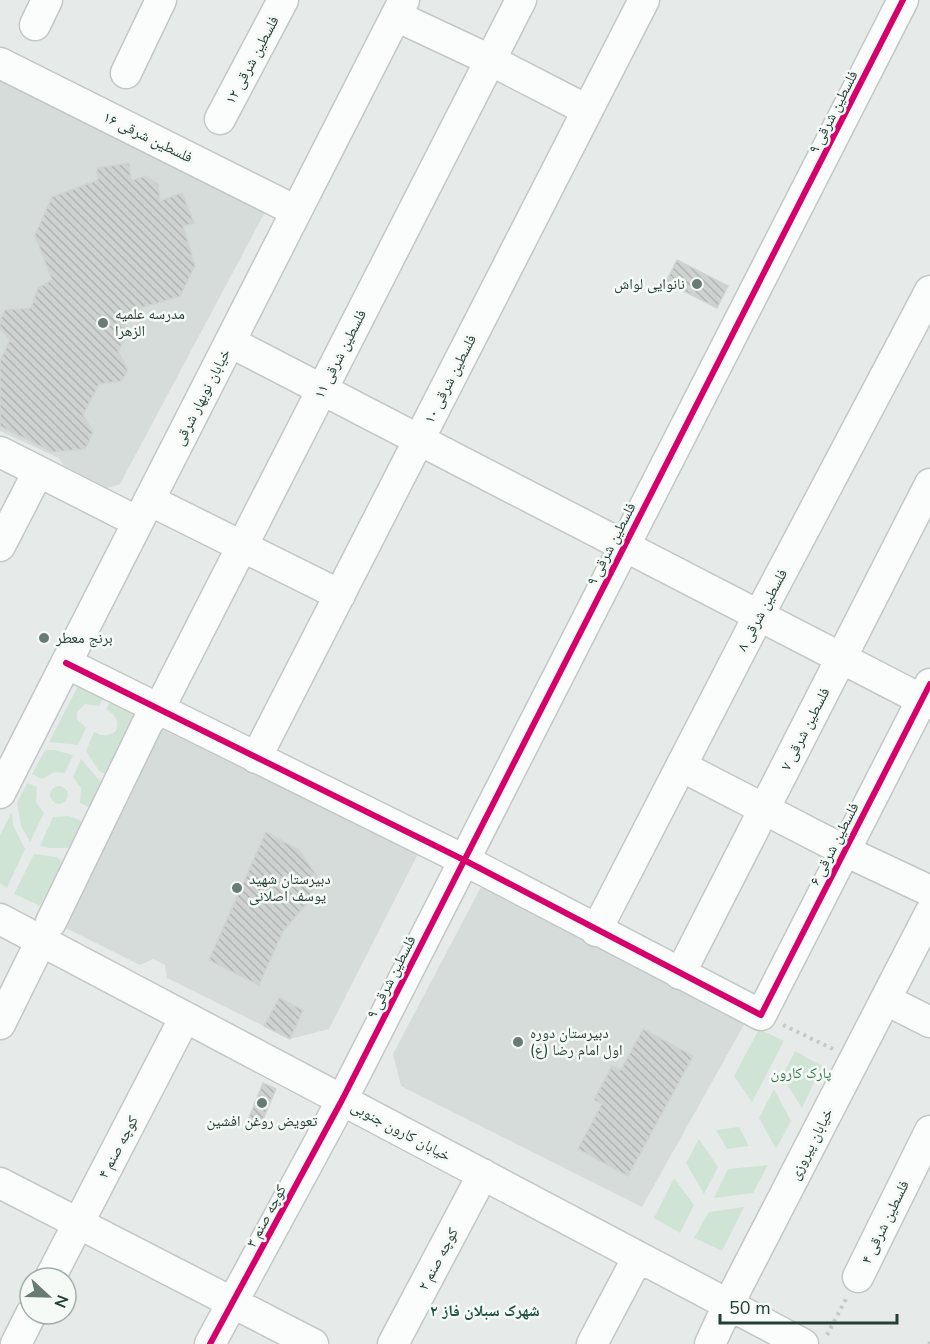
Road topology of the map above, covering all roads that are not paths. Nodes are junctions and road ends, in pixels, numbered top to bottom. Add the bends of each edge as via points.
1 (161, 0) edge
2 (283, 0) edge
3 (521, 0) edge
4 (644, 0) edge
5 (903, 0) edge
6 (400, 8) edge
7 (490, 60) junction
8 (0, 63) edge
9 (126, 73) dead end
10 (587, 110) junction
11 (220, 119) dead end
12 (296, 211) junction
13 (930, 294) edge
14 (230, 342) junction
15 (322, 390) junction
16 (419, 440) junction
17 (0, 452) edge
18 (38, 472) junction
19 (930, 484) edge
20 (144, 511) junction
21 (0, 546) edge
22 (242, 546) junction
23 (624, 546) junction
24 (340, 595) junction
25 (759, 615) junction
26 (842, 658) junction
27 (66, 663) junction
28 (927, 696) edge
29 (159, 709) junction
30 (256, 758) junction
31 (681, 766) junction
32 (0, 793) edge
33 (764, 809) junction
34 (845, 851) junction
35 (464, 860) junction
36 (930, 891) edge
37 (930, 913) edge
38 (0, 919) edge
39 (46, 931) junction
40 (596, 931) junction
41 (680, 974) junction
42 (886, 1000) junction
43 (186, 1017) junction
44 (930, 1022) edge
45 (0, 1024) edge
46 (342, 1100) junction
47 (930, 1131) edge
48 (483, 1174) junction
49 (0, 1183) edge
50 (78, 1223) junction
51 (638, 1257) junction
52 (56, 1266) edge
53 (858, 1277) road end
54 (233, 1302) junction
55 (728, 1305) junction
56 (26, 1326) edge
57 (16, 1344) edge
58 (210, 1344) edge
59 (313, 1344) edge
60 (393, 1344) edge
61 (592, 1344) edge
62 (710, 1344) edge
63 (802, 1344) edge

1 - 9 street
2 - 11 street, فلسطین شرقی ۱۲
3 - 7 street, فلسطین شرقی ۱۱
4 - 10 street, فلسطین شرقی ۱۰
5 - 23 street, فلسطین شرقی ۹
6 - 7 street
6 - 12 street, خیابان نوبهار شرقی
7 - 10 street
7 - 15 street, فلسطین شرقی ۱۱
8 - 12 street, فلسطین شرقی ۱۶
10 - 16 street, فلسطین شرقی ۱۰
12 - 14 street, خیابان نوبهار شرقی
13 - 25 street, فلسطین شرقی ۸
14 - 15 street
14 - 20 street, خیابان نوبهار شرقی
15 - 16 street
15 - 22 street, فلسطین شرقی ۱۱
16 - 23 street
16 - 24 street, فلسطین شرقی ۱۰
17 - 18 street
18 - 20 street
18 - 21 street
19 - 26 street, فلسطین شرقی ۷
20 - 22 street
20 - 27 street, خیابان نوبهار شرقی
22 - 24 street
22 - 29 street, فلسطین شرقی ۱۱
23 - 25 street
23 - 35 street, فلسطین شرقی ۹
24 - 30 street, فلسطین شرقی ۱۰
25 - 26 street
25 - 31 street, فلسطین شرقی ۸
26 - 28 street
26 - 33 street, فلسطین شرقی ۷
27 - 29 street
27 - 32 street, خیابان نوبهار شرقی
28 - 34 street, فلسطین شرقی ۶
29 - 30 street
29 - 39 street, فلسطین شرقی ۱۱ via 148,722
30 - 35 street
31 - 33 street
31 - 40 street, فلسطین شرقی ۸
33 - 34 street
33 - 41 street, فلسطین شرقی ۷
34 - 36 street
34 - 41 street, فلسطین شرقی ۶ via 761,1015
35 - 40 street
35 - 46 street, فلسطین شرقی ۹
37 - 42 street, خیابان پیروزی
38 - 39 street, خیابان کارون جنوبی
39 - 43 street, خیابان کارون جنوبی
39 - 45 street, فلسطین شرقی ۱۱
40 - 41 street
42 - 44 street
42 - 55 street, خیابان پیروزی
43 - 46 street, خیابان کارون جنوبی
43 - 50 street, کوچه صنم ۴
46 - 48 street, خیابان کارون جنوبی
46 - 54 street, کوچه صنم ۳
47 - 53 street, فلسطین شرقی ۴
48 - 51 street, خیابان کارون جنوبی
48 - 60 street, کوچه صنم ۲
49 - 50 street
50 - 52 street, کوچه صنم ۴
50 - 54 street
51 - 55 street, خیابان کارون جنوبی
51 - 61 street
54 - 58 street, کوچه صنم ۳
54 - 59 street
55 - 62 street, خیابان پیروزی
55 - 63 street, خیابان کارون جنوبی
56 - 57 street

